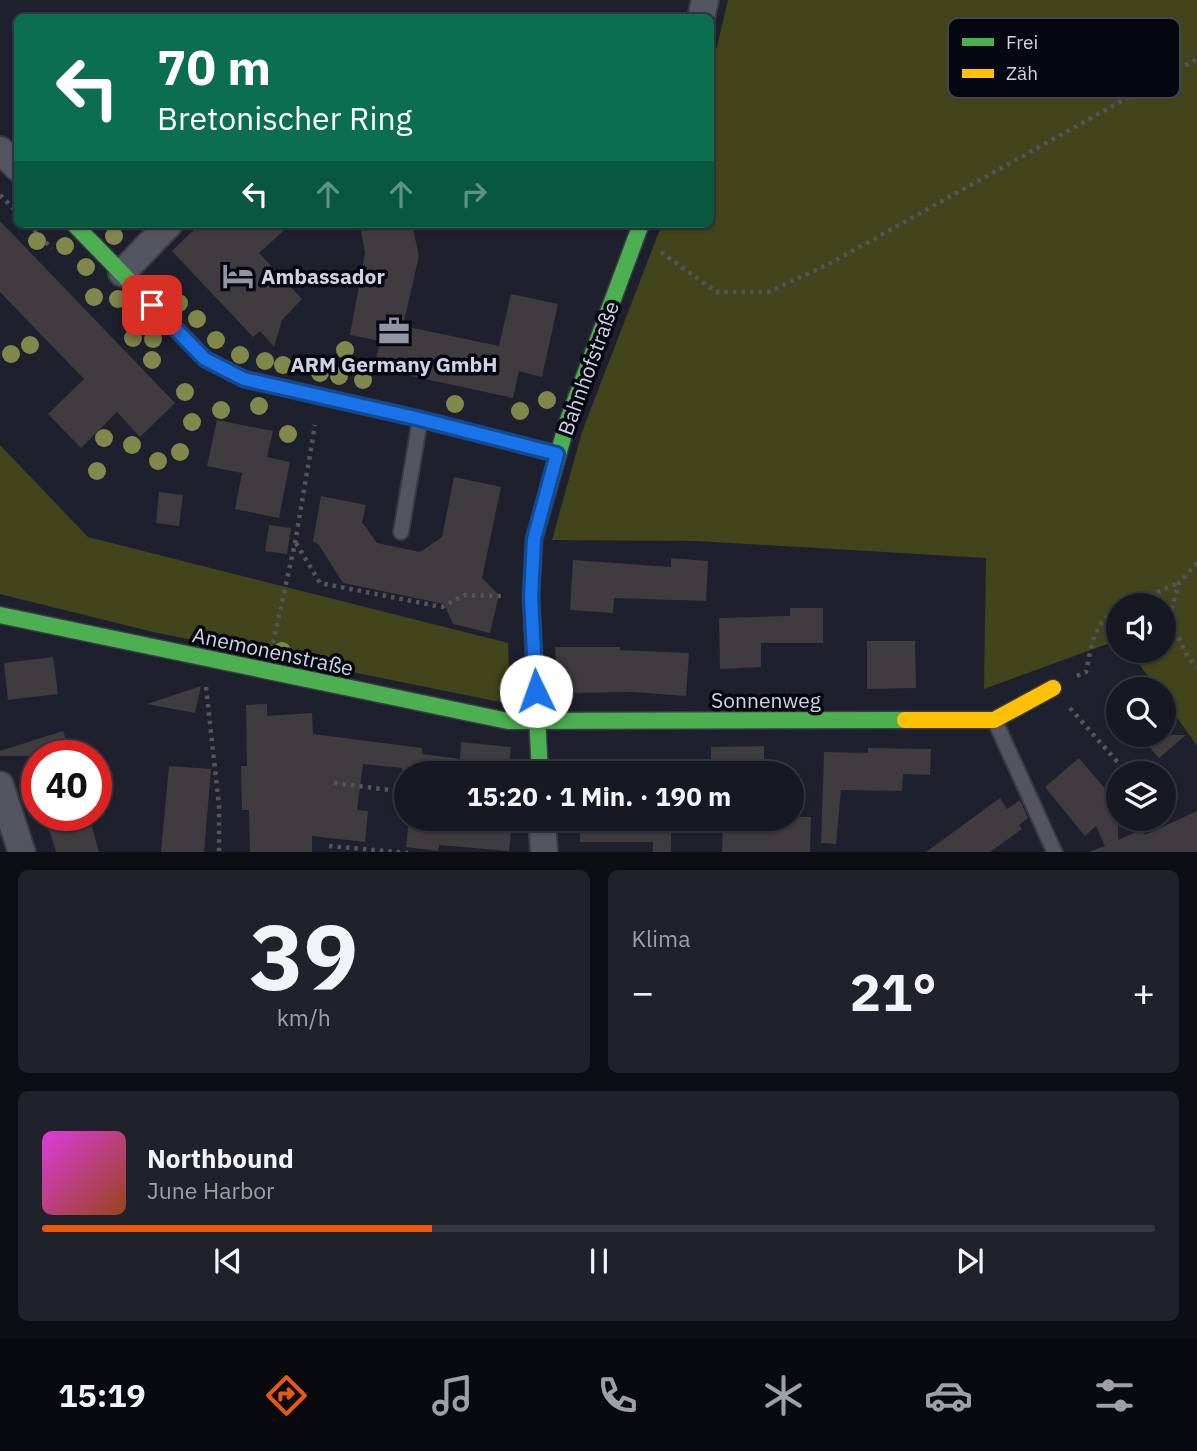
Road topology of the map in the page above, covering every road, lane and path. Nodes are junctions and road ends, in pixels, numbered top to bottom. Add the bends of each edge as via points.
1 (1197, 59) edge
2 (1180, 68) edge
3 (1127, 98) edge
4 (0, 150) edge
5 (14, 163) edge
6 (0, 195) edge
7 (14, 209) edge
8 (32, 228) edge
9 (78, 228) edge
10 (165, 228) edge
11 (639, 230) edge
12 (57, 254) dead end
13 (122, 273) junction
14 (319, 396) junction
15 (420, 419) junction
16 (302, 424) dead end
17 (314, 426) junction
18 (327, 429) dead end
19 (557, 454) junction
20 (401, 532) dead end
21 (295, 542) junction
22 (1197, 563) edge
23 (1179, 583) junction
24 (1156, 593) edge
25 (531, 597) junction
26 (1106, 614) edge
27 (0, 615) edge
28 (1197, 667) edge
29 (267, 670) junction
30 (205, 682) dead end
31 (1053, 688) junction
32 (994, 720) junction
33 (537, 723) junction
34 (539, 761) edge
35 (1117, 761) edge
36 (334, 783) dead end
37 (0, 785) edge
38 (394, 790) edge
39 (543, 831) edge
40 (329, 846) dead end
41 (22, 852) edge
42 (219, 852) edge
43 (408, 852) edge
44 (544, 852) edge
45 (1055, 852) edge

1 - 2 path
3 - 11 path via 828,264 768,292 716,292
4 - 5 street
6 - 7 path
8 - 12 path
9 - 13 street
10 - 13 street
11 - 19 street, Bahnhofstraße
13 - 14 street via 205,359 244,379
14 - 15 street
14 - 17 path
15 - 19 street
15 - 20 lane
16 - 17 path
17 - 18 path
17 - 21 path
19 - 25 street, Bahnhofstraße via 534,539
21 - 25 path via 320,583 442,607 464,595
21 - 29 path
22 - 23 path
23 - 24 path
23 - 28 path via 1169,618
25 - 33 street, Bahnhofstraße
26 - 31 path via 1094,635 1086,672
27 - 29 street, Anemonenstraße
29 - 33 street, Anemonenstraße via 482,716
30 - 42 path via 219,806
31 - 32 street, Sonnenweg
31 - 35 path
32 - 33 street, Sonnenweg
32 - 45 lane
33 - 34 street, Bahnhofstraße
36 - 38 path
37 - 41 street
39 - 44 street
40 - 43 path

